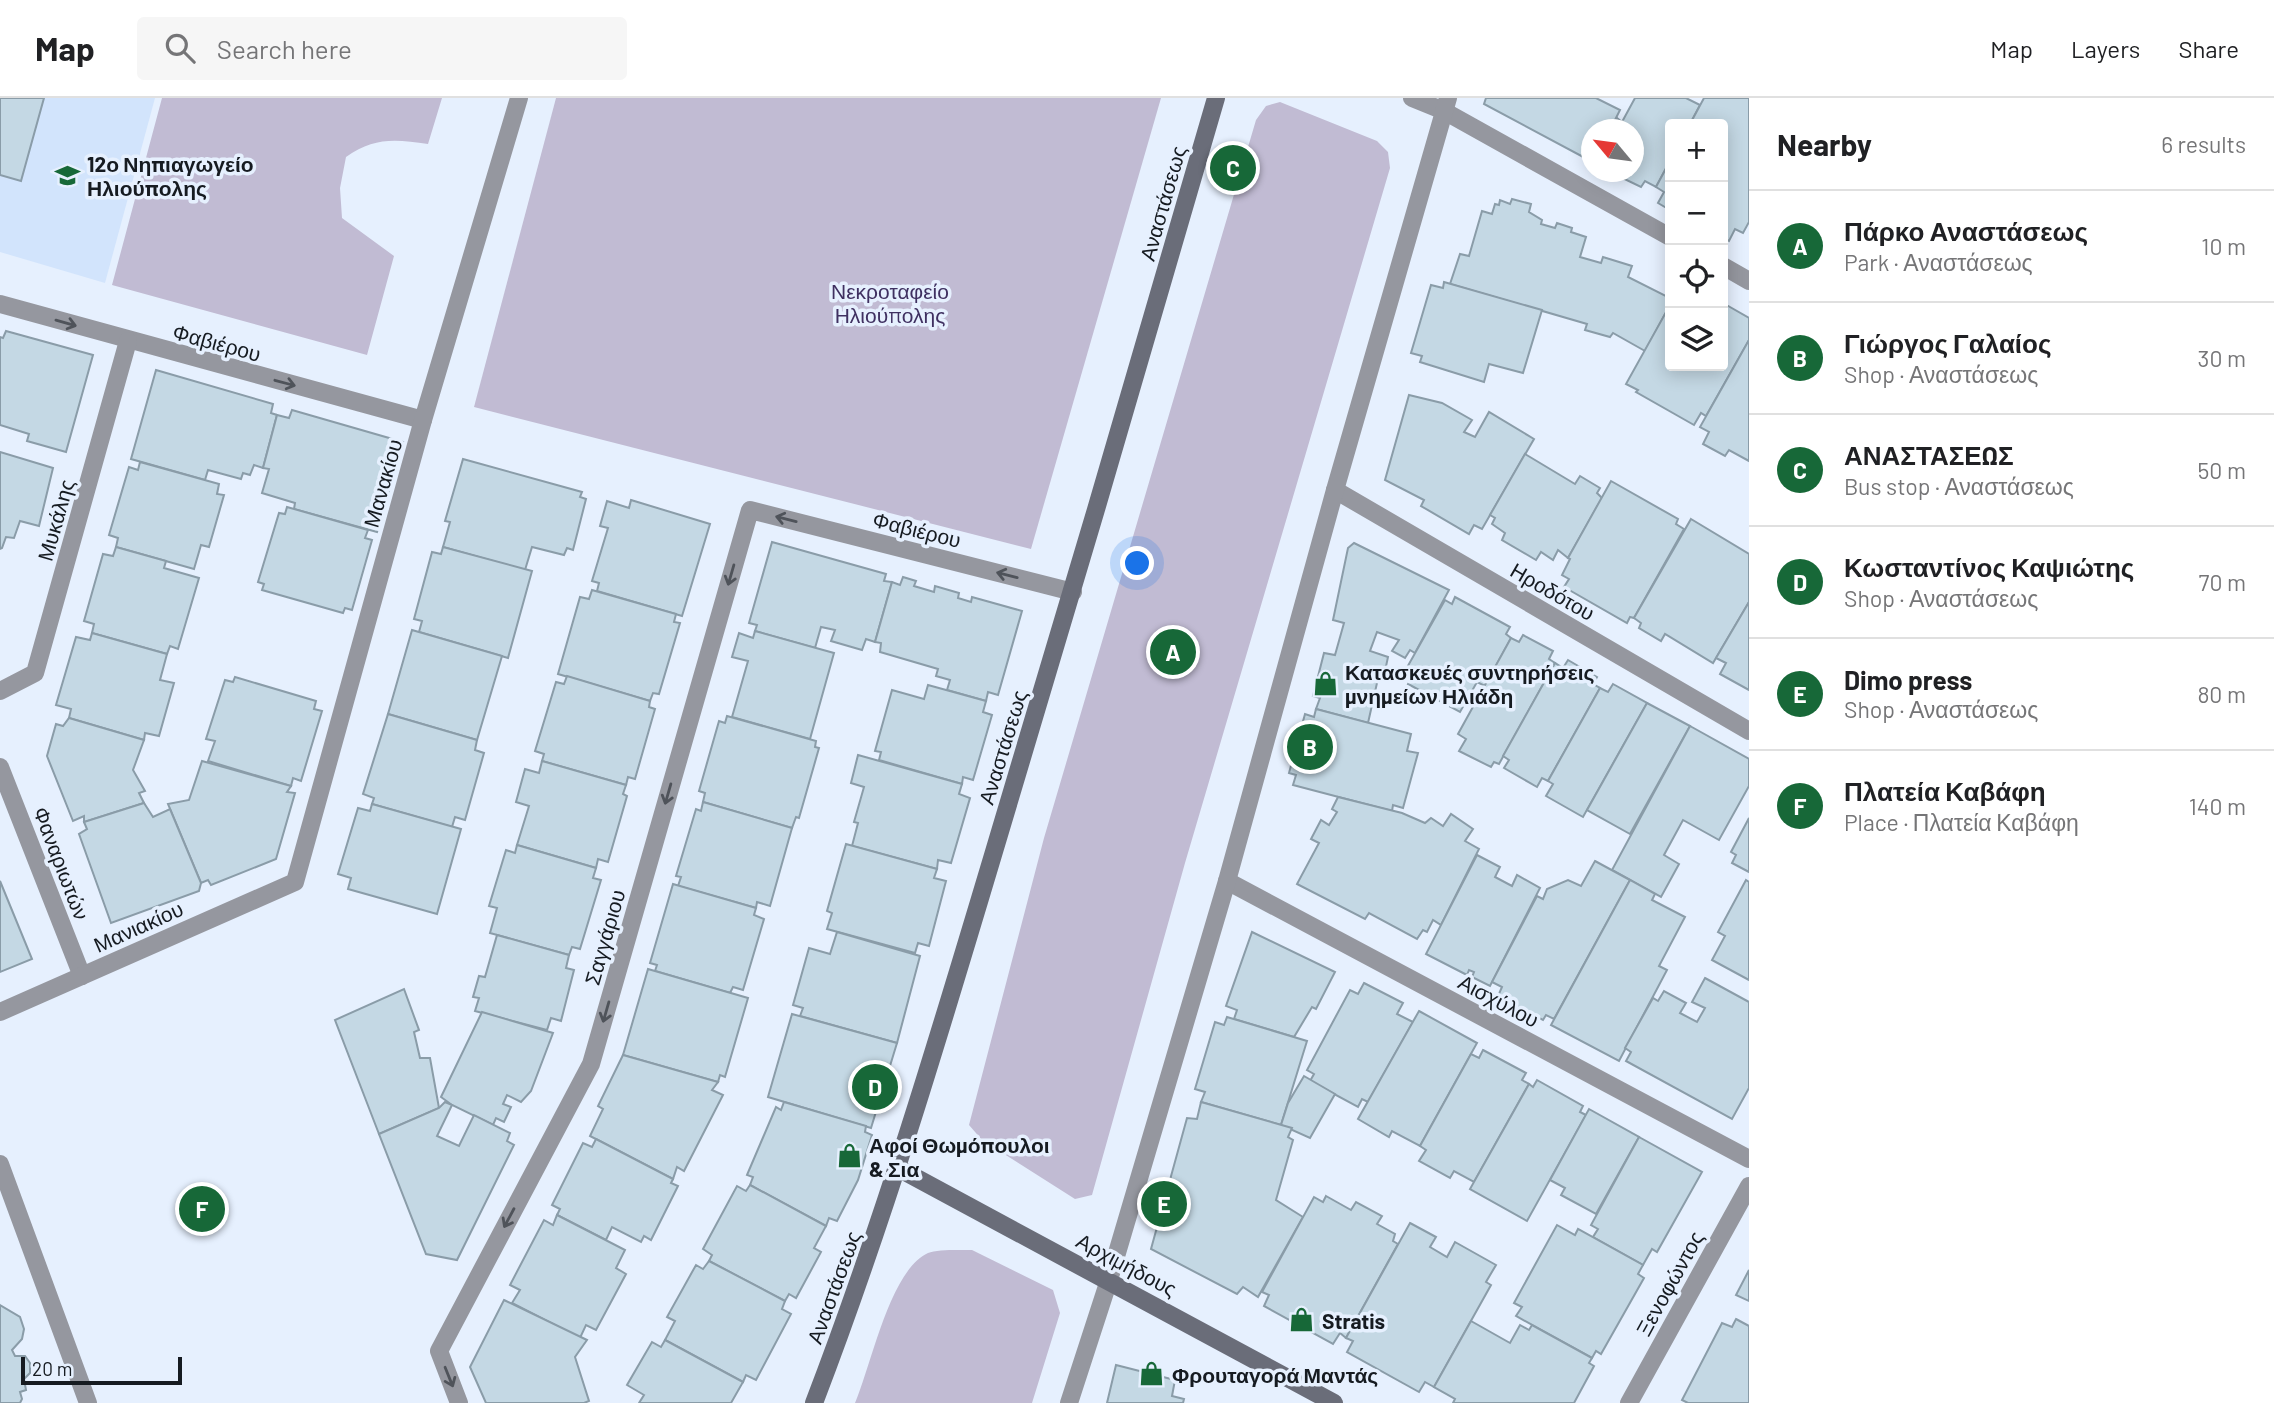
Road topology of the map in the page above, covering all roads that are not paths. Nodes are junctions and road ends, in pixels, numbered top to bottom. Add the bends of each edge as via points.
1 (519, 98) edge
2 (1216, 98) edge
3 (1412, 98) edge
4 (1446, 104) edge
5 (1665, 234) edge
6 (1728, 269) edge
7 (1749, 281) edge
8 (0, 304) edge
9 (128, 341) junction
10 (423, 420) junction
11 (1335, 490) junction
12 (750, 510) joint
13 (1073, 592) junction
14 (0, 691) edge
15 (1749, 731) edge
16 (0, 766) edge
17 (1227, 881) junction
18 (295, 882) joint
19 (82, 976) junction
20 (0, 1012) edge
21 (1749, 1159) edge
22 (0, 1164) edge
23 (898, 1168) junction
24 (1749, 1186) edge
25 (1109, 1279) junction
26 (88, 1403) edge
27 (459, 1403) edge
28 (814, 1403) edge
29 (1069, 1403) edge
30 (1334, 1403) edge
31 (1629, 1403) edge

1 - 10 street, Μανακίου
2 - 13 street, Αναστάσεως
3 - 4 street
4 - 5 street
4 - 11 street
6 - 7 street
8 -> 9 street, Φαβιέρου
9 -> 10 street, Φαβιέρου
9 - 14 street, Μυκάλης via 35,673
10 - 18 street, Μανακίου
11 - 15 street, Ηροδότου
11 - 17 street
13 -> 12 street, Φαβιέρου
12 -> 27 street, Σαγγάριου via 591,1064 439,1351
13 - 23 street, Αναστάσεως
16 - 19 street, Φαναριωτών
17 - 21 street, Αισχύλου
17 - 25 street
18 - 19 street, Μανιακίου
19 - 20 street, Μανιακίου
22 - 26 street
23 - 25 street, Αρχιμήδους
23 - 28 street, Αναστάσεως
24 - 31 street, Ξενοφώντος
25 - 29 street
25 - 30 street, Αρχιμήδους

